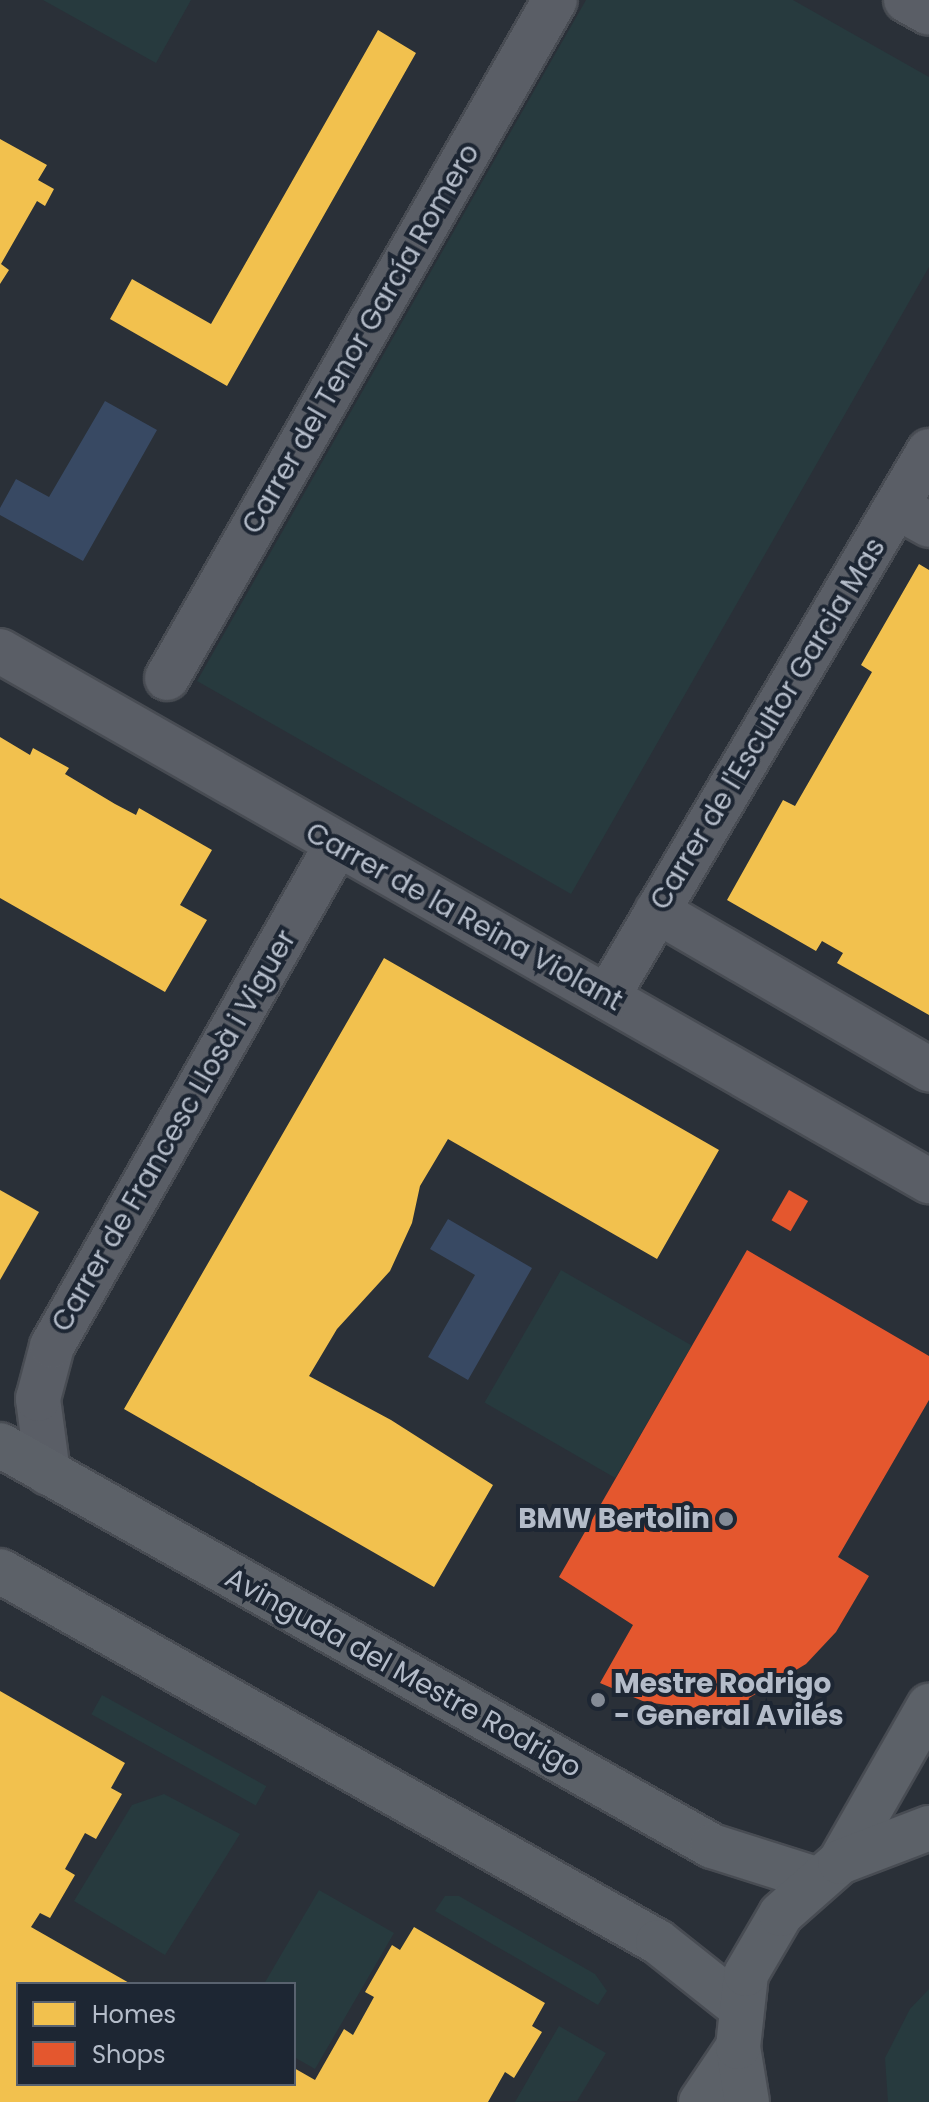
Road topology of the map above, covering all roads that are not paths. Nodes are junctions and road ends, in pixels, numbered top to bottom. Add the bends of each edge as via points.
1 (555, 0) edge
2 (906, 0) edge
3 (929, 13) edge
4 (929, 451) edge
5 (913, 516) edge
6 (0, 651) edge
7 (167, 678) dead end
8 (336, 846) junction
9 (657, 911) junction
10 (607, 997) junction
11 (929, 1069) edge
12 (929, 1181) edge
13 (0, 1445) edge
14 (48, 1473) junction
15 (0, 1571) edge
16 (929, 1706) edge
17 (929, 1828) edge
18 (828, 1871) junction
19 (739, 2027) junction
20 (701, 2102) edge
21 (747, 2102) edge

1 - 7 street, Carrer del Tenor García Romero
2 - 3 street
4 - 5 street, Carrer de l'Escultor Garcia Mas
5 - 9 street, Carrer de l'Escultor Garcia Mas
6 - 8 street, Carrer de la Reina Violant
8 - 10 street, Carrer de la Reina Violant
8 - 14 street, Carrer de Francesc Llosà i Viguer via 52,1346 38,1399
9 - 10 street, Carrer de l'Escultor Garcia Mas
9 - 11 street
10 - 12 street, Carrer de la Reina Violant
13 - 14 main road, Avinguda del Mestre Rodrigo
14 - 18 main road, Avinguda del Mestre Rodrigo via 712,1846
15 - 19 main road via 658,1942
16 - 18 main road
17 - 18 main road
18 - 19 main road via 781,1914 759,1949 746,1974
19 - 20 main road
19 - 21 main road

